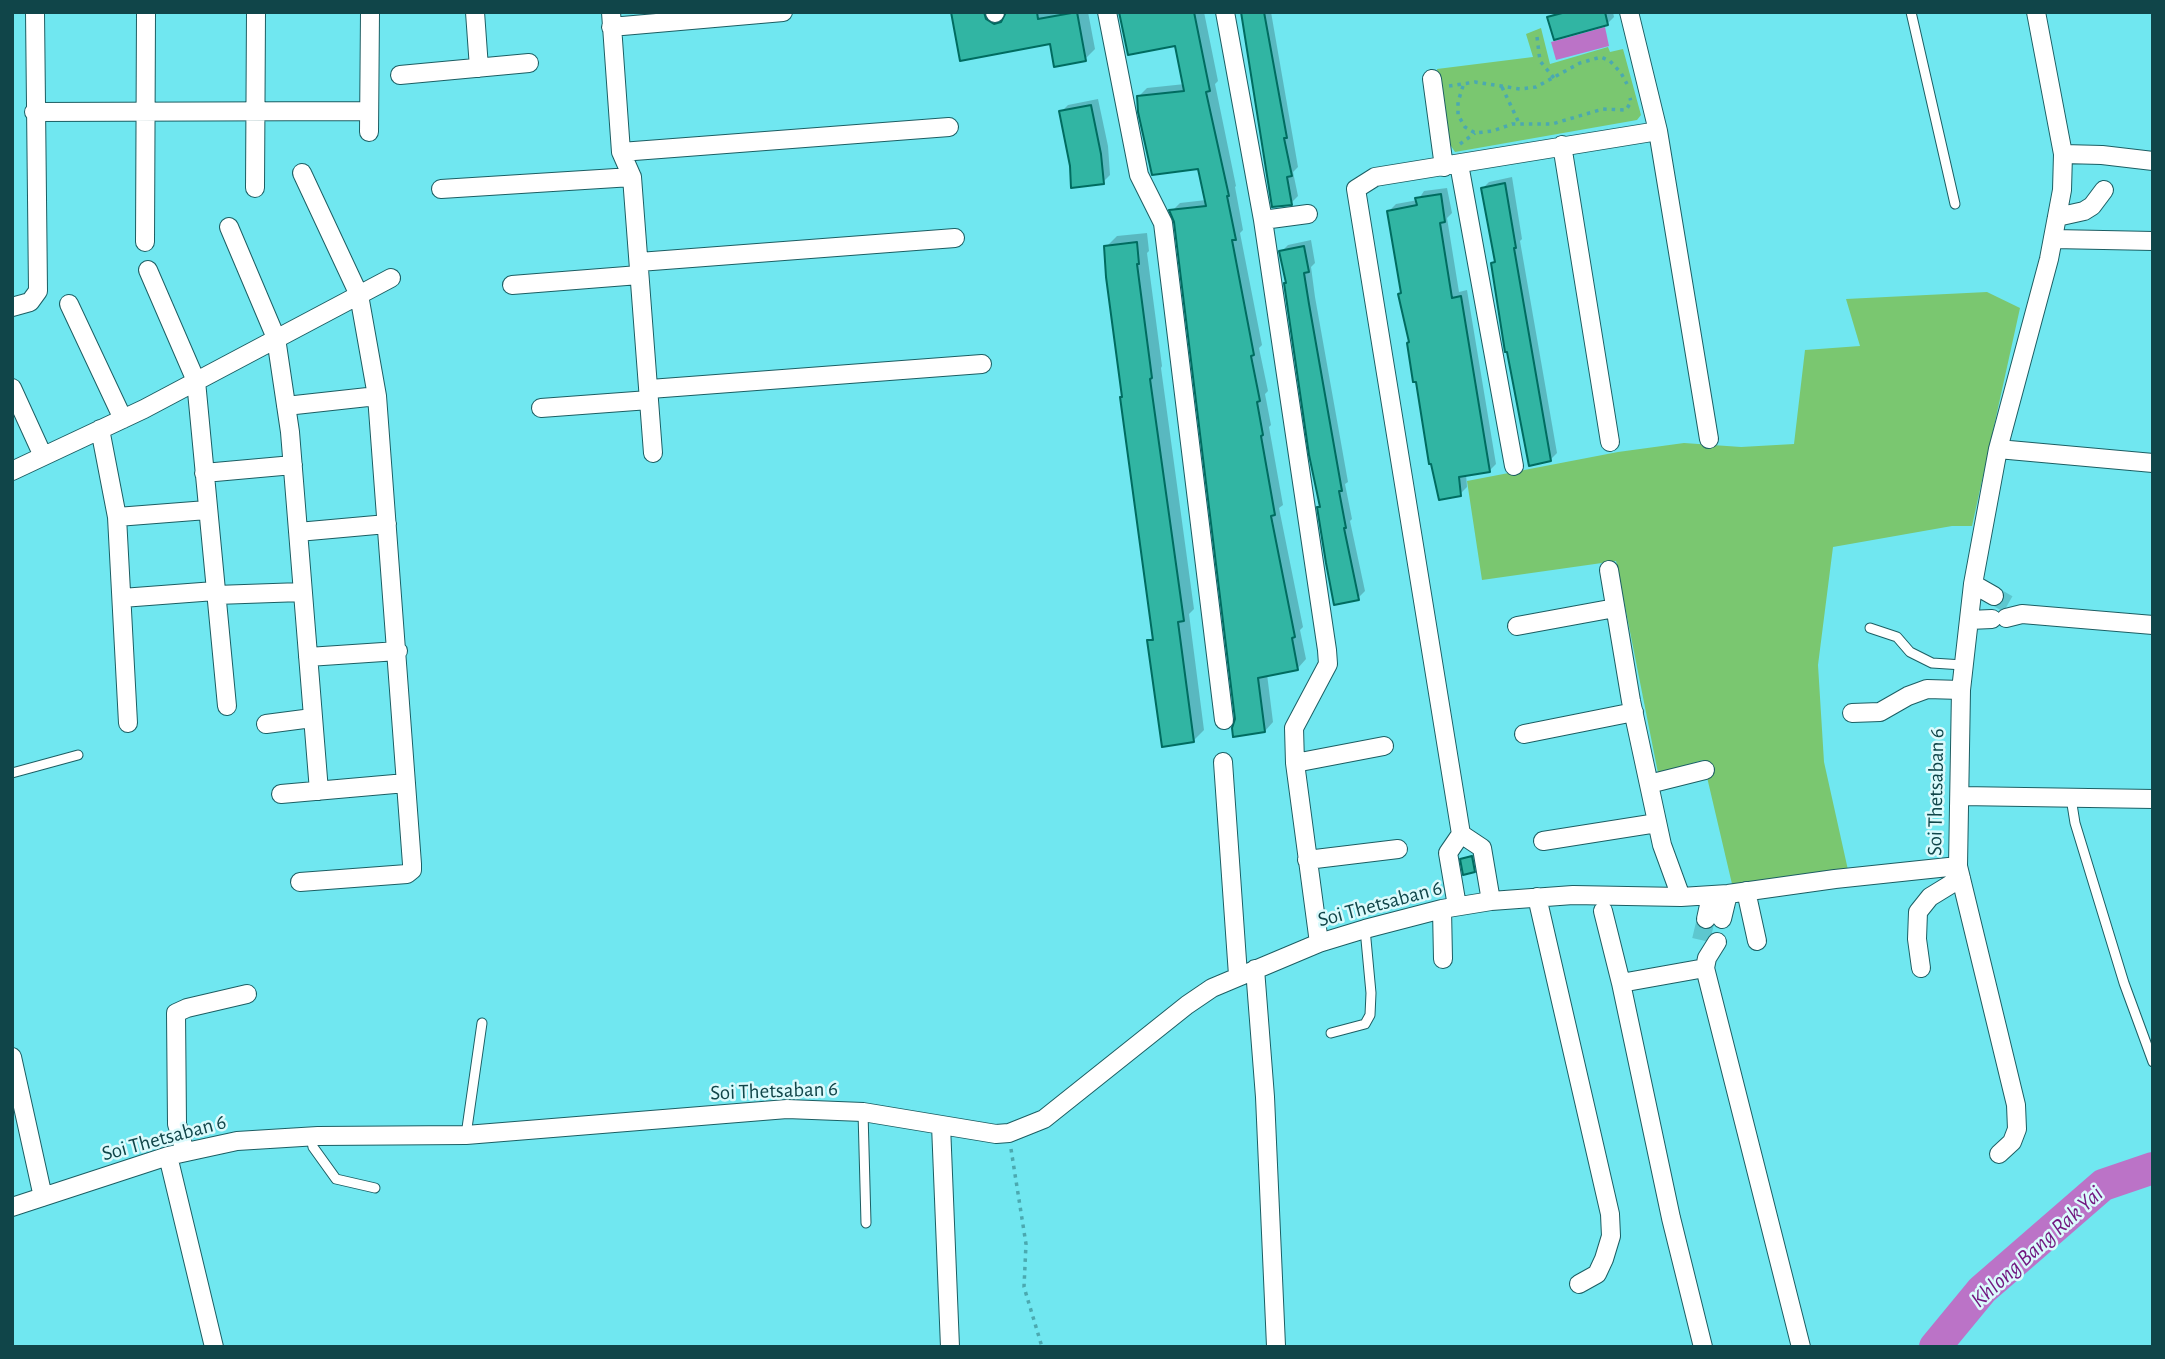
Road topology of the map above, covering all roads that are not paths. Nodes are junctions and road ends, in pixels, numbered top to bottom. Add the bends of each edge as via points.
1 (35, 12) edge
2 (146, 12) edge
3 (256, 12) edge
4 (370, 12) edge
5 (475, 12) edge
6 (783, 12) edge
7 (1107, 12) edge
8 (1225, 12) edge
9 (1629, 12) edge
10 (1911, 12) edge
11 (2036, 12) edge
12 (611, 20) edge
13 (529, 63) dead end
14 (479, 68) junction
15 (400, 75) dead end
16 (1432, 83) road end
17 (145, 111) junction
18 (255, 111) junction
19 (369, 111) junction
20 (34, 112) junction
21 (949, 127) dead end
22 (1657, 131) junction
23 (369, 132) dead end
24 (1562, 145) junction
25 (621, 152) junction
26 (2063, 154) junction
27 (2153, 161) edge
28 (1452, 165) junction
29 (302, 173) dead end
30 (632, 177) junction
31 (255, 188) dead end
32 (441, 190) dead end
33 (2104, 190) dead end
34 (1955, 204) dead end
35 (1308, 214) dead end
36 (2057, 218) junction
37 (1263, 220) junction
38 (229, 227) dead end
39 (956, 238) dead end
40 (2054, 239) junction
41 (2153, 241) edge
42 (145, 242) dead end
43 (639, 269) junction
44 (148, 270) dead end
45 (391, 278) dead end
46 (512, 285) dead end
47 (359, 295) junction
48 (69, 304) dead end
49 (12, 307) edge
50 (276, 338) junction
51 (982, 364) dead end
52 (196, 381) junction
53 (12, 388) edge
54 (649, 394) junction
55 (377, 396) junction
56 (286, 406) junction
57 (541, 408) dead end
58 (123, 419) junction
59 (100, 429) junction
60 (1709, 439) dead end
61 (1610, 442) dead end
62 (1998, 449) junction
63 (653, 453) dead end
64 (43, 456) junction
65 (2153, 463) edge
66 (293, 465) junction
67 (1514, 466) dead end
68 (12, 471) edge
69 (204, 472) junction
70 (208, 509) junction
71 (117, 517) junction
72 (387, 524) junction
73 (298, 532) junction
74 (1609, 570) dead end
75 (1973, 584) junction
76 (302, 592) junction
77 (216, 593) junction
78 (121, 598) junction
79 (1615, 608) junction
80 (2005, 610) junction
81 (1969, 620) junction
82 (2153, 625) edge
83 (1517, 626) dead end
84 (1870, 628) dead end
85 (397, 651) junction
86 (307, 657) junction
87 (1962, 665) junction
88 (1961, 690) junction
89 (227, 706) dead end
90 (1634, 712) junction
91 (1852, 713) dead end
92 (312, 718) junction
93 (1224, 720) dead end
94 (128, 723) dead end
95 (266, 724) dead end
96 (1524, 734) dead end
97 (1384, 746) dead end
98 (78, 755) dead end
99 (1223, 762) dead end
100 (1295, 763) junction
101 (1706, 771) dead end
102 (12, 773) edge
103 (406, 783) junction
104 (1649, 784) junction
105 (319, 791) junction
106 (281, 794) dead end
107 (1961, 796) junction
108 (2071, 798) junction
109 (2153, 799) edge
110 (1657, 823) junction
111 (1461, 834) junction
112 (1543, 841) dead end
113 (1398, 849) dead end
114 (1307, 860) junction
115 (1959, 872) junction
116 (300, 882) dead end
117 (1746, 891) junction
118 (1719, 895) junction
119 (1538, 897) junction
120 (1681, 897) junction
121 (1491, 901) junction
122 (1449, 908) junction
123 (1603, 911) dead end
124 (1714, 919) tunnel mouth
125 (1365, 929) junction
126 (1757, 941) dead end
127 (1709, 942) tunnel mouth
128 (1319, 943) junction
129 (1443, 959) dead end
130 (1706, 963) junction
131 (1921, 968) dead end
132 (1246, 972) junction
133 (1621, 983) junction
134 (247, 994) dead end
135 (482, 1023) dead end
136 (1331, 1033) dead end
137 (12, 1057) edge
138 (2153, 1062) edge
139 (863, 1112) junction
140 (941, 1125) junction
141 (467, 1135) junction
142 (311, 1137) junction
143 (176, 1154) junction
144 (1999, 1154) dead end
145 (376, 1188) dead end
146 (43, 1197) junction
147 (12, 1207) edge
148 (866, 1223) dead end
149 (1579, 1284) dead end
150 (1276, 1346) edge
151 (214, 1347) edge
152 (950, 1347) edge
153 (1703, 1347) edge
154 (1801, 1347) edge

1 - 20 street
2 - 17 street
3 - 18 street
4 - 19 street
5 - 14 street
6 - 12 street
7 - 93 street via 1139,175 1163,223
8 - 37 street
9 - 22 street
10 - 34 lane
11 - 26 street, Soi Thetsaban 6
12 - 25 street
13 - 14 street
14 - 15 street
16 - 28 street
17 - 18 street
17 - 20 street
17 - 42 street
18 - 19 street
18 - 31 street
19 - 23 street
20 - 49 street via 38,291 30,302
21 - 25 street
22 - 24 street
22 - 60 street
24 - 28 street
24 - 61 street
25 - 30 street
26 - 27 street
26 - 36 street, Soi Thetsaban 6
28 - 67 street
28 - 111 street via 1375,177 1356,189
29 - 47 street
30 - 32 street
30 - 43 street
33 - 36 street via 2084,211
35 - 37 street
36 - 40 street, Soi Thetsaban 6
37 - 100 street via 1328,650 1328,664 1294,728
38 - 50 street
39 - 43 street
40 - 41 street
40 - 62 street, Soi Thetsaban 6
43 - 46 street
43 - 54 street
44 - 52 street
45 - 47 street
47 - 50 street
47 - 55 street
48 - 58 street
50 - 52 street
50 - 56 street
51 - 54 street
52 - 58 street
52 - 69 street
53 - 64 street
54 - 57 street
54 - 63 street
55 - 56 street
55 - 72 street
56 - 66 street
58 - 59 street
59 - 64 street
59 - 71 street
62 - 65 street
62 - 75 street, Soi Thetsaban 6
64 - 68 street
66 - 69 street
66 - 73 street
69 - 70 street
70 - 71 street
70 - 77 street
71 - 78 street
72 - 73 street
72 - 85 street
73 - 76 street
74 - 79 street
75 - 80 street
75 - 81 street, Soi Thetsaban 6
76 - 77 street
76 - 86 street
77 - 78 street
77 - 89 street
78 - 94 street
79 - 83 street
79 - 90 street
80 - 81 street
80 - 82 street
81 - 87 street, Soi Thetsaban 6
84 - 87 lane via 1897,637 1910,652 1932,663
85 - 86 street
85 - 103 street
86 - 92 street
87 - 88 street, Soi Thetsaban 6
88 - 91 street via 1927,689 1880,712
88 - 107 street, Soi Thetsaban 6
90 - 96 street
90 - 104 street
92 - 95 street
92 - 105 street
97 - 100 street
98 - 102 lane
99 - 132 street
100 - 114 street
101 - 104 street
103 - 105 street
103 - 116 street via 412,870
104 - 110 street
105 - 106 street
107 - 108 street
107 - 115 street, Soi Thetsaban 6
108 - 109 street
108 - 138 lane via 2124,983
110 - 112 street
110 - 120 street
111 - 121 street via 1482,848
111 - 122 street via 1448,853
113 - 114 street
114 - 128 street
115 - 117 street, Soi Thetsaban 6 via 1835,879
115 - 131 street via 1918,912
115 - 144 street via 2016,1105 2017,1129 2012,1142
117 - 118 street, Soi Thetsaban 6
117 - 126 street
118 - 120 street, Soi Thetsaban 6
118 - 124 street
119 - 120 street, Soi Thetsaban 6
119 - 121 street, Soi Thetsaban 6
119 - 149 street via 1610,1214 1611,1236 1604,1259 1597,1274
121 - 122 street, Soi Thetsaban 6
122 - 125 street, Soi Thetsaban 6
122 - 129 street
123 - 133 street
125 - 128 street, Soi Thetsaban 6
125 - 136 lane via 1370,1015 1365,1024
127 - 130 street
128 - 132 street, Soi Thetsaban 6
130 - 133 street
130 - 154 street
132 - 140 street, Soi Thetsaban 6 via 1187,1005 1044,1119 1021,1130 996,1134
132 - 150 street via 1265,1097
133 - 153 street
134 - 143 street via 176,1013
135 - 141 lane
137 - 146 street
139 - 140 street, Soi Thetsaban 6
139 - 141 street, Soi Thetsaban 6 via 787,1109
139 - 148 lane
140 - 152 street
141 - 142 street, Soi Thetsaban 6
142 - 143 street, Soi Thetsaban 6 via 237,1141
142 - 145 lane via 336,1178
143 - 146 street, Soi Thetsaban 6
143 - 151 street
146 - 147 street, Soi Thetsaban 6

